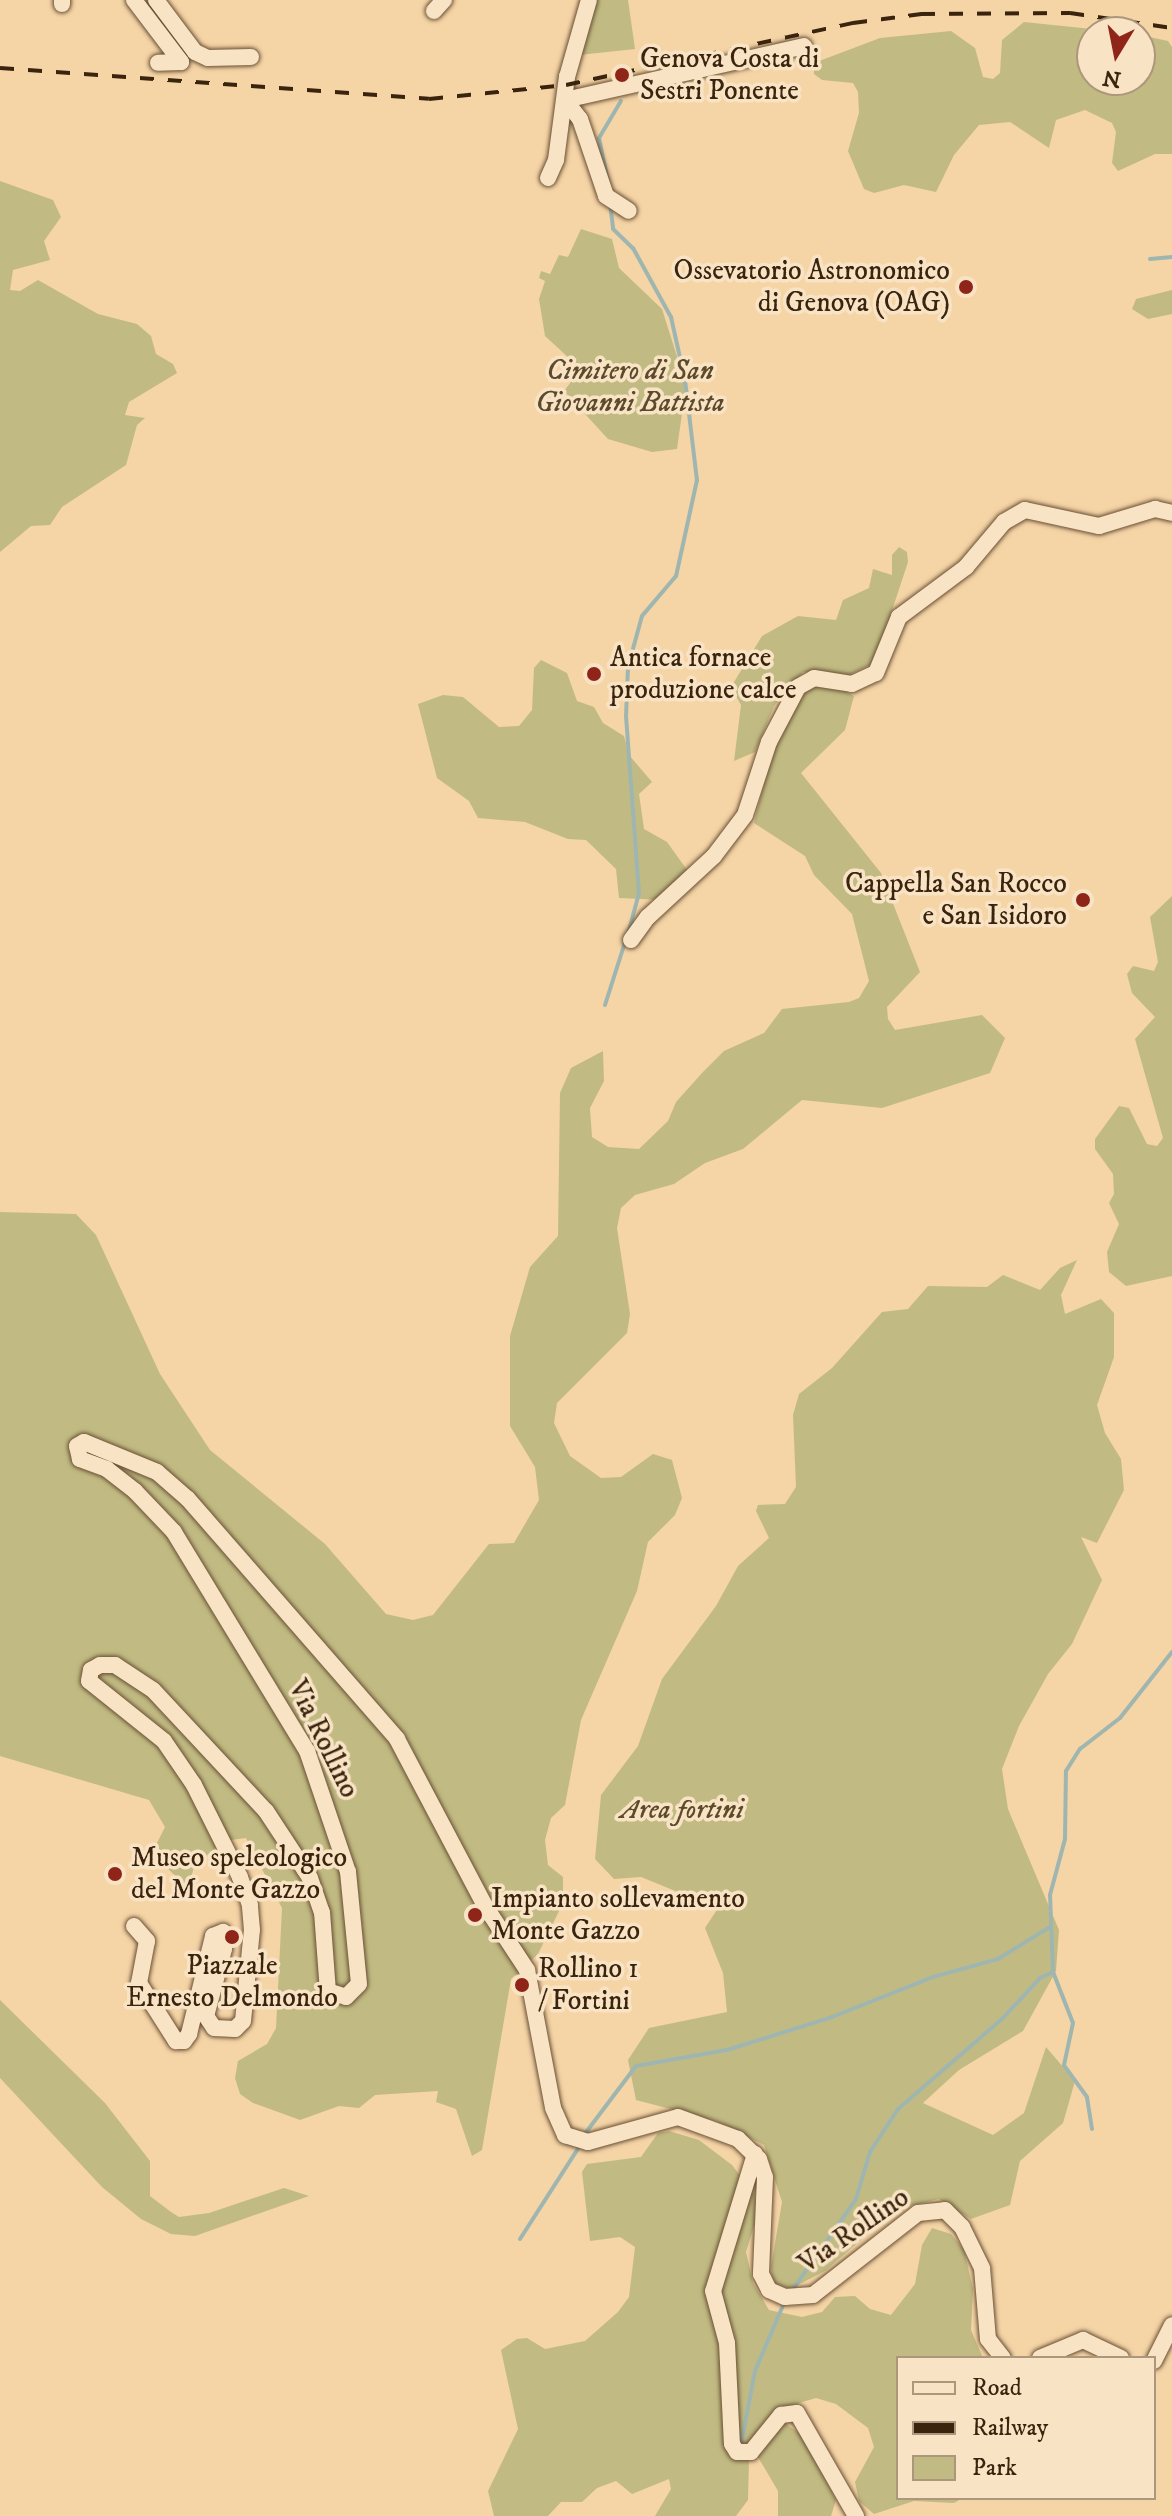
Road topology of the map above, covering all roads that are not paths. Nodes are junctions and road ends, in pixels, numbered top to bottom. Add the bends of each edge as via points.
1 (134, 0) edge
2 (156, 0) edge
3 (589, 0) edge
4 (804, 46) dead end
5 (251, 57) dead end
6 (158, 63) dead end
7 (565, 100) junction
8 (548, 178) dead end
9 (629, 211) dead end
10 (1172, 513) edge
11 (631, 940) dead end
12 (134, 1926) dead end
13 (755, 2154) junction
14 (1172, 2325) edge
15 (1001, 2356) edge
16 (1045, 2356) edge
17 (1117, 2356) edge
18 (1156, 2357) edge
19 (856, 2516) edge

1 - 6 street via 181,62
2 - 5 street via 195,52 208,58
3 - 7 street
4 - 7 street
7 - 8 street
7 - 9 street via 580,119 606,196
10 - 11 street via 1155,509 1099,526 1025,510 1004,522 966,567 899,617 876,673 852,684 814,678 798,687 769,742 745,815 714,856 648,917
12 - 13 street, Via Rollino via 147,1941 139,1983 171,2037 184,2041 189,2034 205,1961 219,1930 226,1935 224,1949 206,2016 214,2028 225,2031 243,2021 252,1930 240,1877 194,1785 164,1741 89,1681 91,1670 100,1665 115,1665 153,1690 266,1811 310,1878 322,1912 328,1991 346,1997 359,1984 348,1872 307,1751 174,1532 107,1469 80,1459 77,1446 84,1442 157,1472 188,1499 397,1739 485,1906 527,1970 553,2108 565,2135 588,2142 678,2117 725,2131
13 - 15 street, Via Rollino via 763,2166 767,2195 758,2253 769,2290 793,2298 813,2295 918,2213 945,2210 962,2227 982,2268 988,2339
13 - 19 street via 713,2291 727,2343 732,2444 737,2452 751,2452 781,2415 797,2413
14 - 18 street
16 - 17 street via 1083,2340

